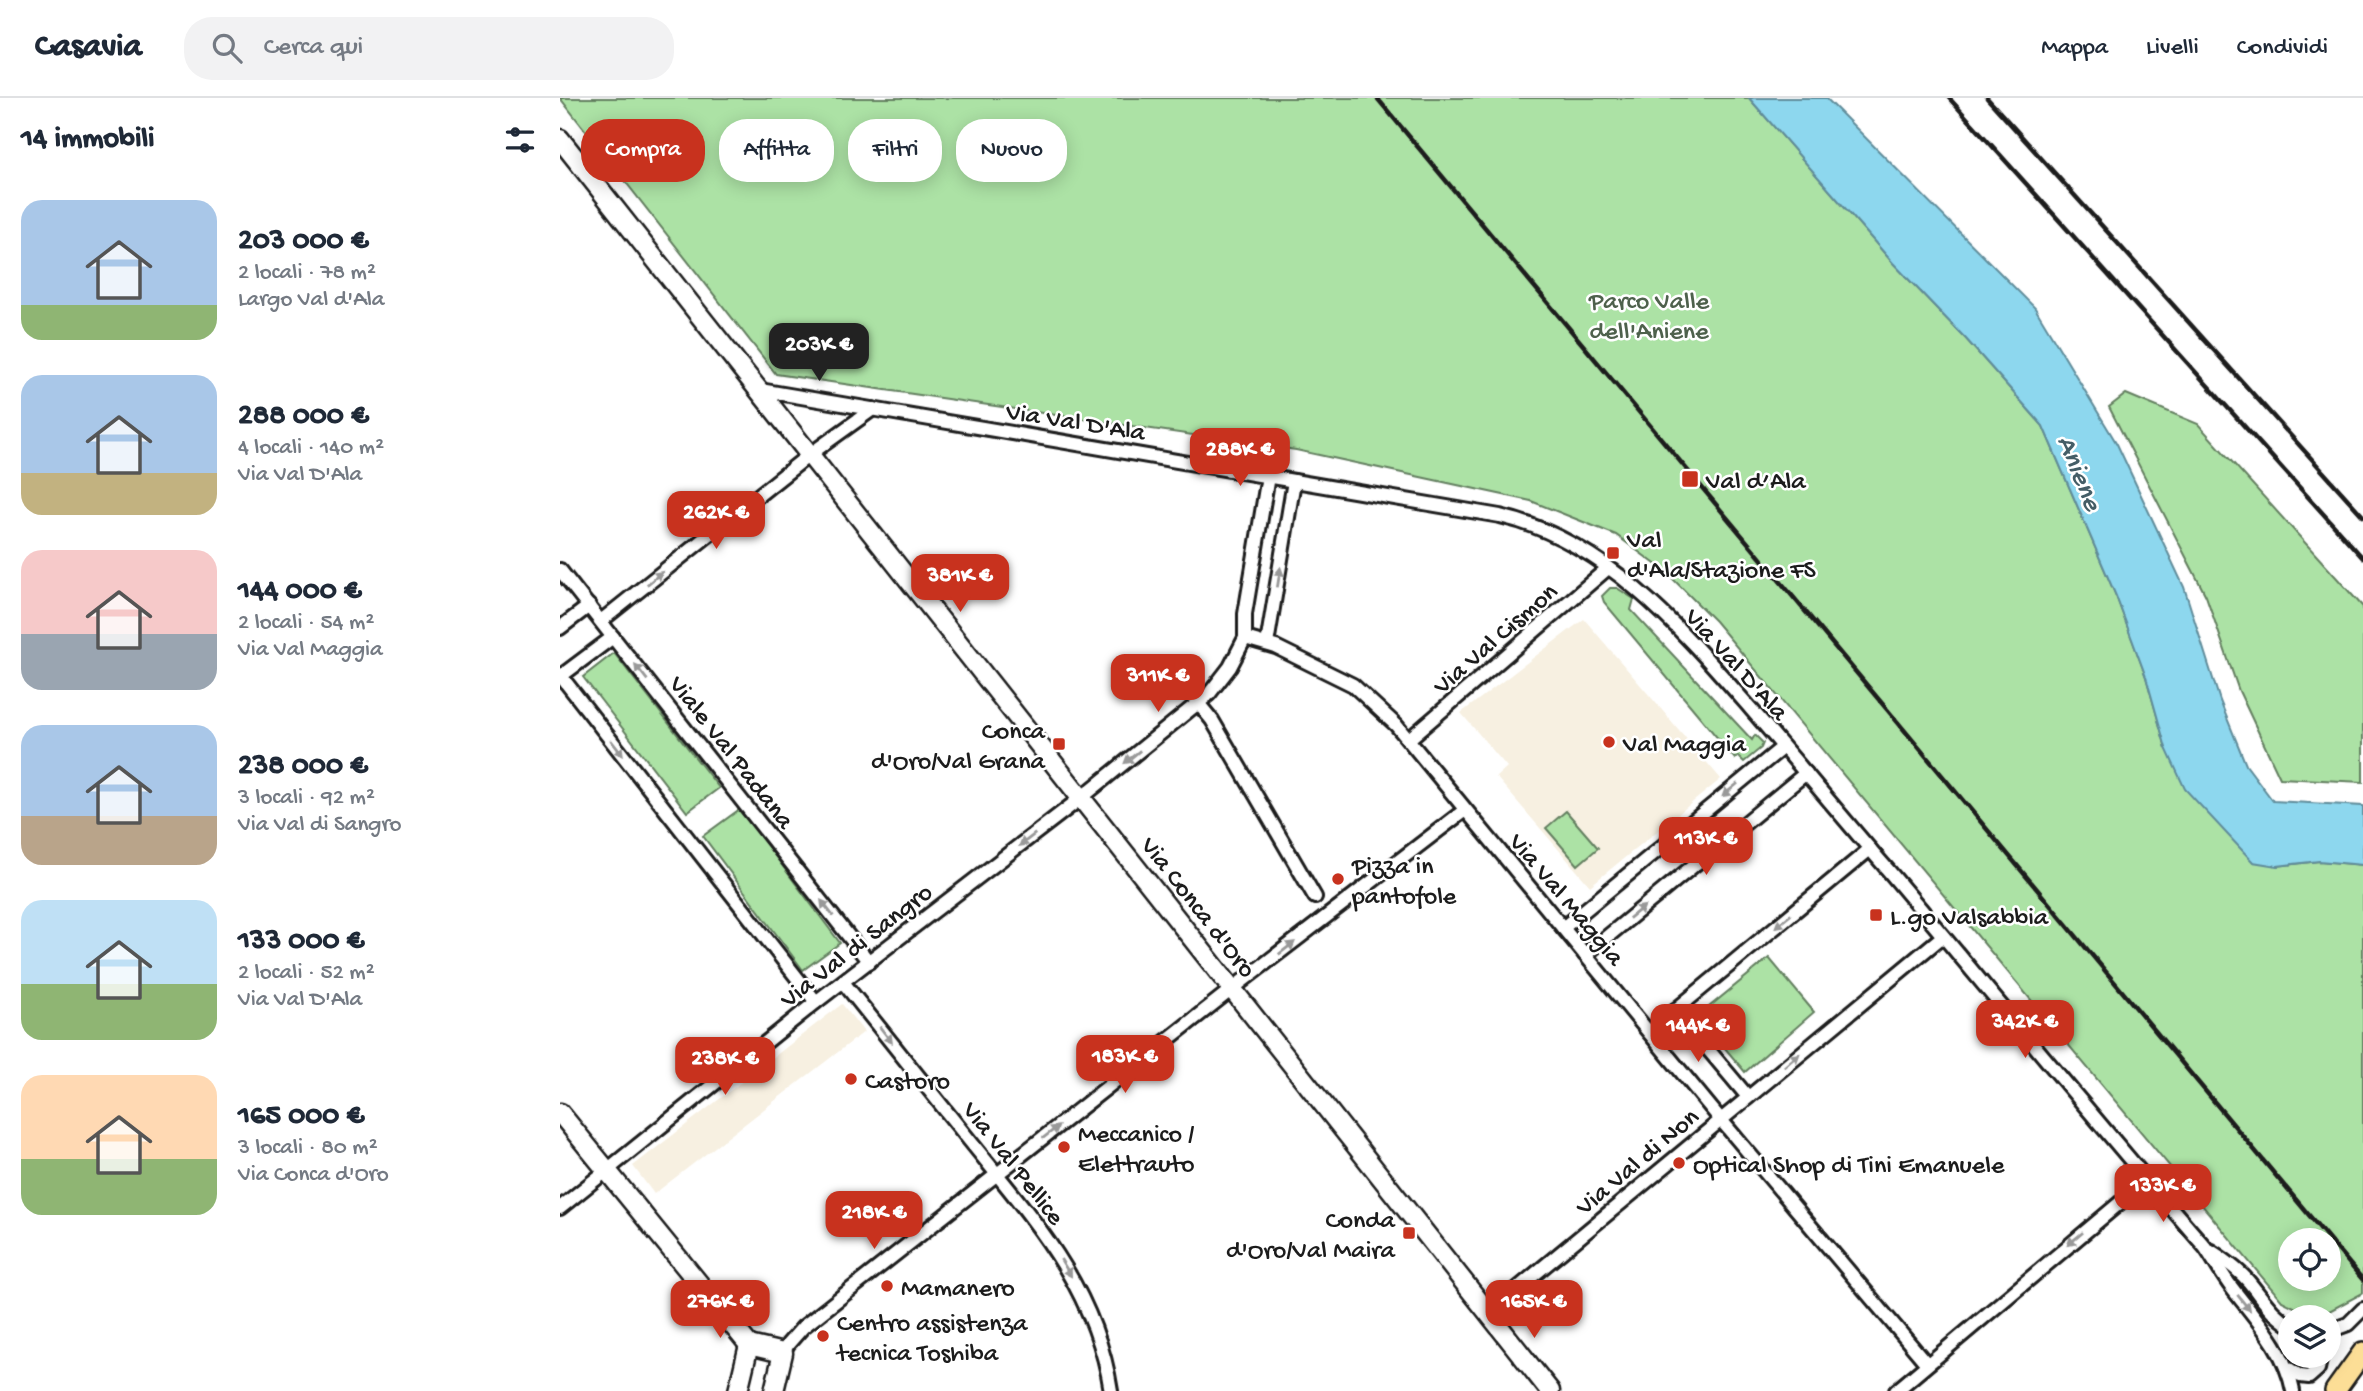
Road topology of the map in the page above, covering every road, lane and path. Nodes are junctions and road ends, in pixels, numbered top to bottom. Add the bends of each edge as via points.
1 (560, 139) edge
2 (760, 390) junction
3 (873, 409) junction
4 (809, 454) junction
5 (1268, 476) junction
6 (1294, 481) junction
7 (1608, 568) junction
8 (560, 570) edge
9 (589, 606) junction
10 (601, 621) junction
11 (560, 628) edge
12 (613, 637) junction
13 (1245, 638) junction
14 (1267, 644) junction
15 (561, 676) edge
16 (1198, 703) junction
17 (1409, 739) junction
18 (1783, 747) junction
19 (1806, 773) junction
20 (1081, 798) junction
21 (1465, 810) junction
22 (1870, 849) junction
23 (1315, 897) dead end
24 (1563, 928) junction
25 (1943, 936) junction
26 (1585, 955) junction
27 (869, 962) junction
28 (843, 982) junction
29 (1232, 989) junction
30 (816, 1002) junction
31 (1675, 1010) junction
32 (1649, 1032) junction
33 (1748, 1097) junction
34 (560, 1113) edge
35 (1721, 1120) junction
36 (606, 1171) junction
37 (997, 1174) junction
38 (2147, 1180) junction
39 (560, 1208) edge
40 (2205, 1247) junction
41 (2363, 1310) edge
42 (1488, 1313) junction
43 (2278, 1318) edge
44 (2341, 1327) edge
45 (750, 1345) junction
46 (2278, 1351) edge
47 (2363, 1352) edge
48 (783, 1353) junction
49 (1927, 1364) junction
50 (2286, 1368) edge
51 (2288, 1368) edge
52 (2318, 1368) edge
53 (738, 1391) edge
54 (774, 1391) edge
55 (1111, 1391) edge
56 (1550, 1391) edge
57 (1896, 1391) edge
58 (2292, 1391) edge
59 (2335, 1391) edge

1 - 2 street
2 - 3 street, Via Val D'Ala
2 - 4 street, Via Conca d'Oro
3 - 4 street
3 - 5 street, Via Val D'Ala
10 -> 4 street
4 - 20 street, Via Conca d'Oro
5 - 6 street, Via Val D'Ala
5 - 13 street
6 - 7 street, Via Val D'Ala via 1512,518 1548,530
14 -> 6 street
7 - 17 street, Via Val Cismon
7 - 18 street, Via Val D'Ala via 1676,627
8 - 9 street, Viale Val Padana
9 - 10 street, Viale Val Padana
9 - 11 street
10 - 12 street, Viale Val Padana
12 - 15 street
27 -> 12 street, Viale Val Padana
13 - 14 street, Via Val Maggia
13 - 16 street, Via Val di Sangro via 1230,667
14 - 17 street, Via Val Maggia via 1353,685
15 -> 30 street
16 -> 20 street, Via Val di Sangro
16 - 23 street
17 - 21 street, Via Val Maggia
18 - 19 street, Via Val D'Ala
18 -> 24 street
19 - 22 street, Via Val D'Ala
26 -> 19 street
20 -> 27 street, Via Val di Sangro
20 - 29 street, Via Conca d'Oro
21 - 24 street, Via Val Maggia
29 -> 21 street
22 - 25 street, Via Val D'Ala
22 -> 31 street
24 - 26 street, Via Val Maggia
33 -> 25 street, Via Val di Non
25 - 38 street, Via Val D'Ala
26 - 32 street, Via Val Maggia
27 - 28 street, Via Val di Sangro
28 - 30 street, Via Val di Sangro
28 -> 37 street, Via Val Pellice
37 -> 29 street
29 - 42 street, Via Conca d'Oro
30 - 36 street, Via Val di Sangro
31 - 32 street
31 - 33 street
32 - 35 street, Via Val Maggia
33 - 35 street, Via Val di Non
34 - 36 street
35 - 42 street, Via Val di Non
35 - 49 street, Via Val Maggia
36 - 39 street, Via Val di Sangro
36 - 45 street
37 - 48 street via 803,1327
37 -> 55 street, Via Val Pellice via 1076,1284 1097,1330
38 - 40 street, Via Val D'Ala
38 -> 49 street
40 - 43 street via 2235,1268
40 -> 46 street, Via Val D'Ala
41 - 44 street
42 - 56 street, Via Conca d'Oro
45 - 48 street
45 - 53 street
47 - 59 main road
48 - 54 street
49 - 57 street
50 - 58 street, Via Val D'Ala
51 - 52 street via 2309,1377

